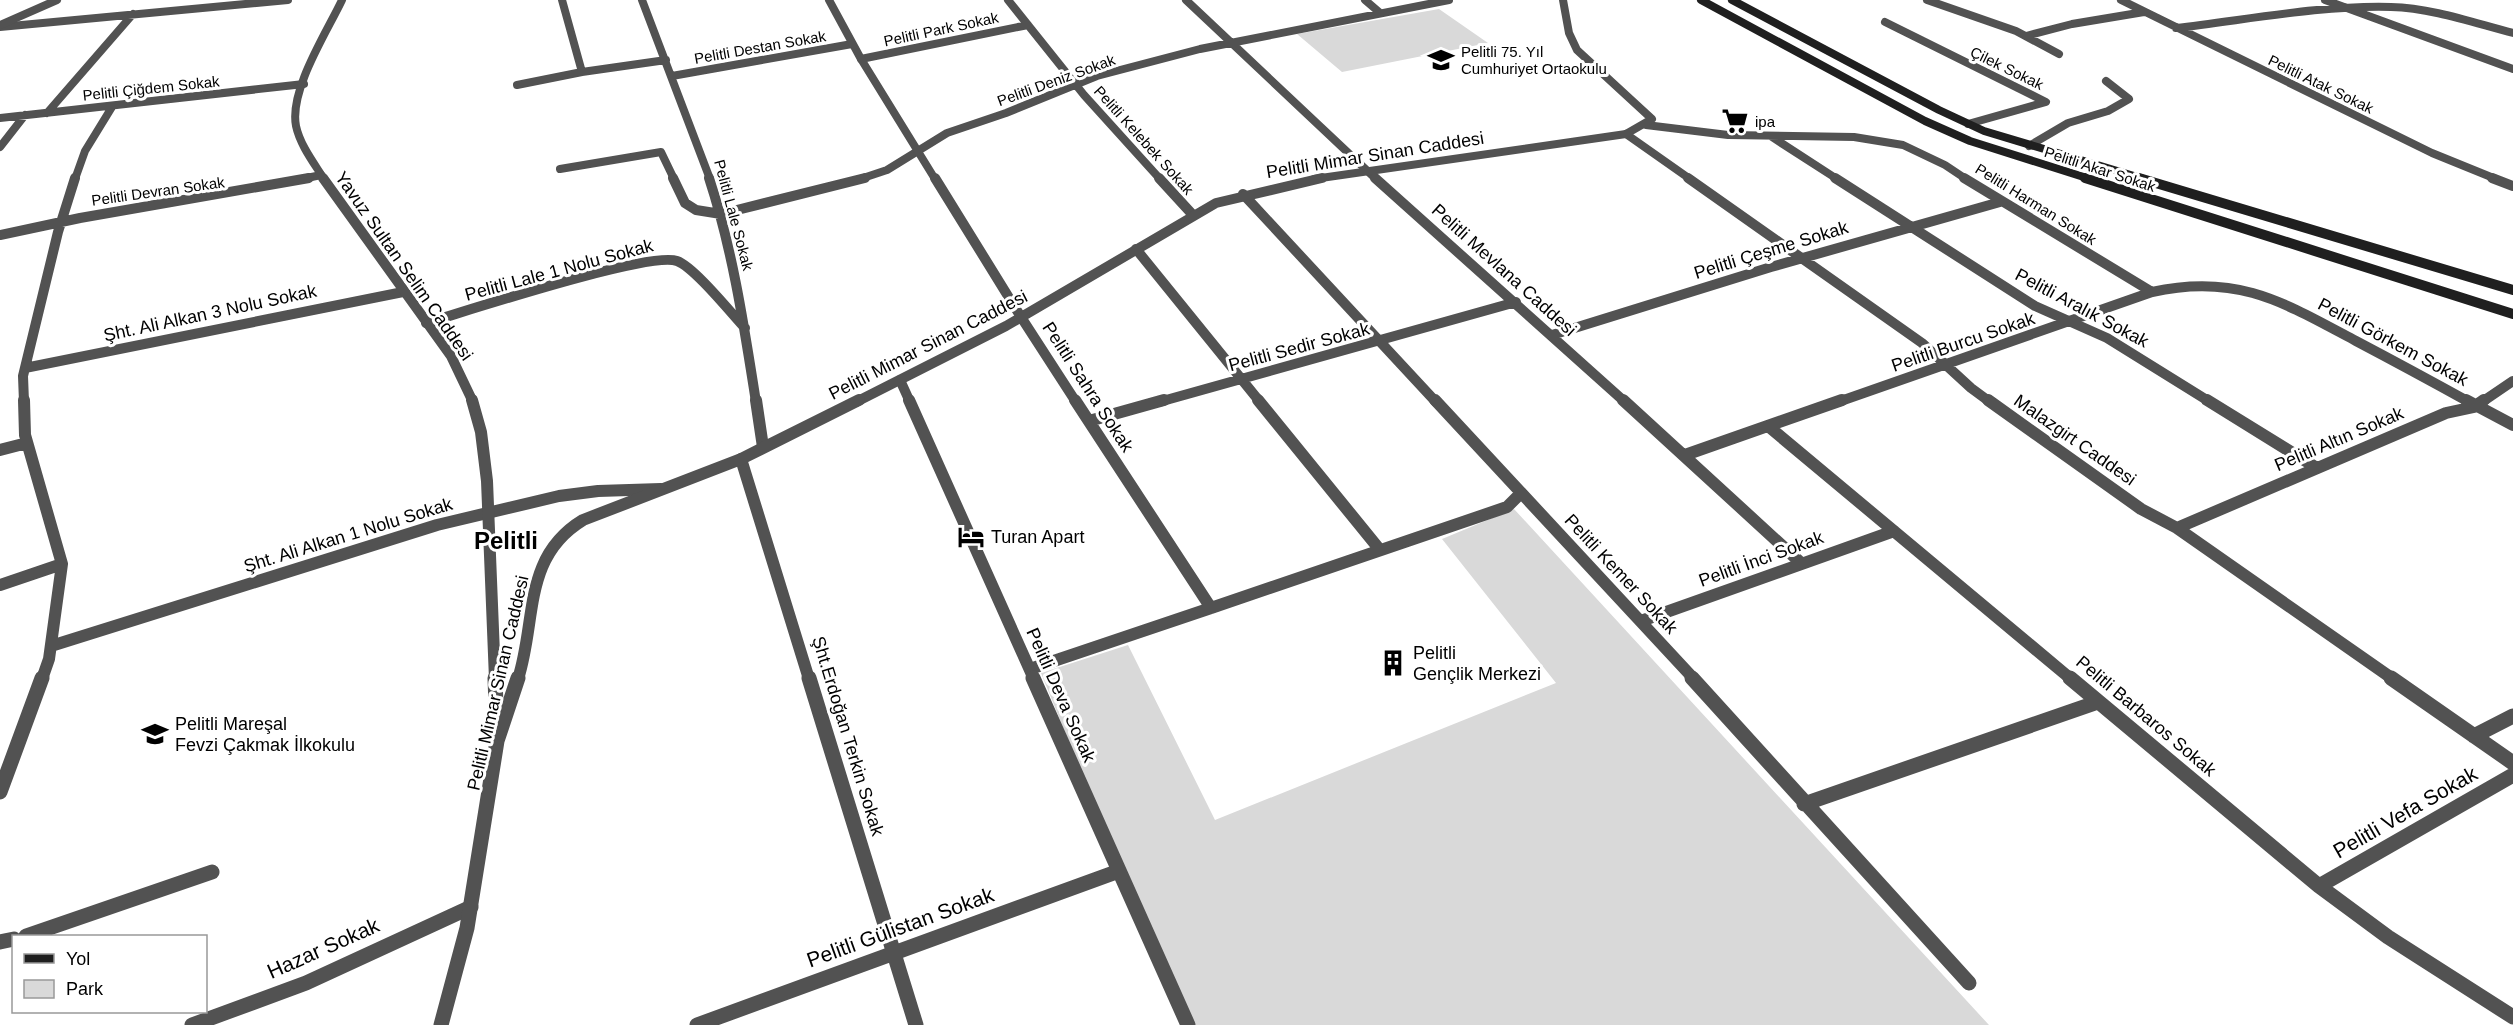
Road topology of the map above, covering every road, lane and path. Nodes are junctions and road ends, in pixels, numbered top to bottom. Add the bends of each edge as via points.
1 (57, 0) edge
2 (288, 0) edge
3 (342, 0) edge
4 (562, 0) edge
5 (642, 0) edge
6 (829, 0) edge
7 (1008, 0) edge
8 (1186, 0) edge
9 (1365, 0) edge
10 (1449, 0) edge
11 (1563, 0) edge
12 (1701, 0) edge
13 (1732, 0) edge
14 (1927, 0) edge
15 (2121, 0) edge
16 (2325, 0) edge
17 (2349, 8) junction
18 (1379, 12) junction
19 (2144, 12) junction
20 (133, 14) junction
21 (1885, 22) dead end
22 (1028, 25) junction
23 (0, 26) edge
24 (2175, 28) junction
25 (2513, 33) edge
26 (2026, 36) junction
27 (1230, 42) junction
28 (852, 44) junction
29 (2059, 54) dead end
30 (861, 59) junction
31 (666, 60) junction
32 (2513, 69) edge
33 (582, 72) junction
34 (672, 76) junction
35 (2106, 81) dead end
36 (304, 84) junction
37 (517, 85) dead end
38 (1077, 85) junction
39 (112, 107) junction
40 (47, 113) junction
41 (25, 115) junction
42 (0, 118) edge
43 (1968, 124) junction
44 (1646, 125) junction
45 (1626, 134) junction
46 (1772, 136) junction
47 (2029, 146) junction
48 (0, 147) edge
49 (917, 150) junction
50 (560, 169) dead end
51 (1365, 170) junction
52 (321, 175) junction
53 (2513, 186) edge
54 (1244, 194) junction
55 (2000, 202) junction
56 (721, 214) junction
57 (1192, 214) junction
58 (63, 219) junction
59 (1913, 228) junction
60 (0, 235) edge
61 (1136, 249) junction
62 (1802, 258) junction
63 (2513, 290) edge
64 (2256, 291) joint
65 (403, 292) junction
66 (2152, 292) junction
67 (1516, 302) junction
68 (2513, 314) edge
69 (1021, 317) junction
70 (2069, 322) junction
71 (426, 323) junction
72 (745, 328) junction
73 (1552, 335) junction
74 (1382, 342) junction
75 (1947, 366) junction
76 (25, 368) junction
77 (1242, 379) junction
78 (900, 380) junction
79 (2513, 381) edge
80 (2477, 406) junction
81 (1089, 421) junction
82 (2513, 425) edge
83 (1768, 426) junction
84 (27, 443) junction
85 (763, 447) junction
86 (0, 450) edge
87 (1684, 455) junction
88 (741, 459) junction
89 (2318, 468) junction
90 (662, 489) junction
91 (1521, 493) junction
92 (488, 513) junction
93 (2177, 528) junction
94 (1894, 531) junction
95 (1380, 550) junction
96 (1801, 563) junction
97 (62, 564) junction
98 (0, 585) edge
99 (1211, 608) junction
100 (1641, 621) junction
101 (51, 646) junction
102 (1029, 669) junction
103 (2098, 702) junction
104 (2513, 716) edge
105 (2474, 736) junction
106 (497, 741) junction
107 (2513, 763) edge
108 (2513, 775) edge
109 (2, 784) edge
110 (1804, 804) junction
111 (1119, 871) junction
112 (212, 872) dead end
113 (2319, 886) junction
114 (471, 907) junction
115 (29, 935) edge
116 (895, 952) junction
117 (1969, 983) dead end
118 (2513, 1017) edge
119 (192, 1025) edge
120 (441, 1025) edge
121 (698, 1025) edge
122 (915, 1025) edge
123 (1188, 1025) edge

1 - 23 street
2 - 20 street
3 - 36 street, Yavuz Sultan Selim Caddesi
4 - 33 street
5 - 31 street, Pelitli Lale Sokak
6 - 28 street, Pelitli Sahra Sokak
7 - 22 street, Pelitli Kelebek Sokak
8 - 27 street, Pelitli Mevlana Caddesi
9 - 18 street
10 - 18 street, Pelitli Deniz Sokak
11 - 44 street via 1569,33 1577,50 1649,115 1652,119
12 - 68 main road, Pelitli Akar Sokak via 1925,121 1970,141
13 - 43 main road, Pelitli Akar Sokak
14 - 26 street, Çilek Sokak
15 - 19 street, Pelitli Atak Sokak
16 - 17 street
17 - 24 street
17 - 25 street via 2420,10
17 - 32 street
18 - 27 street, Pelitli Deniz Sokak
19 - 24 street, Pelitli Atak Sokak
19 - 26 street
20 - 23 street
20 - 40 street
21 - 43 street, Çilek Sokak via 2046,102
22 - 30 street, Pelitli Park Sokak
22 - 38 street, Pelitli Kelebek Sokak
24 - 53 street, Pelitli Atak Sokak via 2432,153
26 - 29 street, Çilek Sokak
27 - 38 street, Pelitli Deniz Sokak via 1129,67
27 - 51 street, Pelitli Mevlana Caddesi
28 - 30 street, Pelitli Sahra Sokak
28 - 34 street, Pelitli Destan Sokak
30 - 49 street, Pelitli Sahra Sokak
31 - 33 street
31 - 34 street, Pelitli Lale Sokak
33 - 37 street
34 - 56 street, Pelitli Lale Sokak
35 - 47 street via 2128,99 2108,111 2068,123
36 - 39 street, Pelitli Çiğdem Sokak
36 - 52 street, Yavuz Sultan Selim Caddesi via 295,120 298,134
38 - 49 street, Pelitli Deniz Sokak via 947,133
38 - 57 street, Pelitli Kelebek Sokak
39 - 40 street, Pelitli Çiğdem Sokak
39 - 58 street via 85,151
40 - 41 street, Pelitli Çiğdem Sokak
41 - 42 street, Pelitli Çiğdem Sokak
41 - 48 street
43 - 47 main road, Pelitli Akar Sokak
44 - 45 street, Pelitli Mimar Sinan Caddesi
44 - 46 street, Pelitli Harman Sokak
45 - 51 street, Pelitli Mimar Sinan Caddesi
45 - 62 street, Malazgirt Caddesi
46 - 55 street, Pelitli Harman Sokak via 1854,137 1903,145 1945,165
46 - 59 street, Pelitli Aralık Sokak
47 - 63 main road, Pelitli Akar Sokak
49 - 56 street, Pelitli Deniz Sokak via 887,170 846,184
49 - 69 street, Pelitli Sahra Sokak
50 - 56 street via 661,152 685,203 696,210
51 - 54 street, Pelitli Mimar Sinan Caddesi
51 - 67 street, Pelitli Mevlana Caddesi
52 - 58 street, Pelitli Devran Sokak via 244,192
52 - 65 street, Yavuz Sultan Selim Caddesi via 333,198
54 - 57 street, Pelitli Mimar Sinan Caddesi
54 - 74 street, Pelitli Kemer Sokak
55 - 59 street, Pelitli Çeşme Sokak
55 - 66 street, Pelitli Harman Sokak
56 - 72 street, Pelitli Lale Sokak
57 - 61 street, Pelitli Mimar Sinan Caddesi
58 - 60 street, Pelitli Devran Sokak
58 - 76 street
59 - 62 street, Pelitli Çeşme Sokak
59 - 70 street, Pelitli Aralık Sokak via 2035,306
61 - 69 street, Pelitli Mimar Sinan Caddesi
61 - 77 street
62 - 73 street, Pelitli Çeşme Sokak
62 - 75 street, Malazgirt Caddesi via 1922,343
64 - 66 street, Pelitli Burcu Sokak via 2198,285
64 - 80 street, Pelitli Görkem Sokak
65 - 71 street, Yavuz Sultan Selim Caddesi
65 - 76 street, Şht. Ali Alkan 3 Nolu Sokak
66 - 70 street, Pelitli Burcu Sokak
67 - 73 street, Pelitli Mevlana Caddesi
67 - 74 street, Pelitli Sedir Sokak
69 - 78 street, Pelitli Mimar Sinan Caddesi
69 - 81 street, Pelitli Sahra Sokak
70 - 75 street, Pelitli Burcu Sokak
70 - 89 street, Pelitli Aralık Sokak via 2107,338
71 - 72 street, Pelitli Lale 1 Nolu Sokak via 621,267 666,258 680,262 692,272
71 - 92 street, Yavuz Sultan Selim Caddesi via 452,357 477,412 484,444
72 - 85 street, Pelitli Lale Sokak
73 - 87 street, Pelitli Mevlana Caddesi
74 - 77 street, Pelitli Sedir Sokak
74 - 91 street, Pelitli Kemer Sokak
75 - 83 street, Pelitli Burcu Sokak
75 - 93 street, Malazgirt Caddesi via 1971,388 2141,509
76 - 84 street via 22,376
77 - 81 street, Pelitli Sedir Sokak
77 - 95 street
78 - 85 street, Pelitli Mimar Sinan Caddesi
78 - 102 street, Pelitli Deva Sokak
79 - 80 street, Pelitli Altın Sokak
80 - 82 street, Pelitli Görkem Sokak
80 - 89 street, Pelitli Altın Sokak via 2446,412
81 - 99 street, Pelitli Sahra Sokak
83 - 87 street, Pelitli Burcu Sokak
83 - 94 street, Pelitli Barbaros Sokak
84 - 86 street
84 - 97 street
85 - 88 street, Pelitli Mimar Sinan Caddesi
87 - 96 street, Pelitli Mevlana Caddesi
88 - 90 street, Pelitli Mimar Sinan Caddesi
88 - 116 street, Şht.Erdoğan Terkin Sokak
89 - 93 street, Pelitli Altın Sokak
90 - 92 street, Şht. Ali Alkan 1 Nolu Sokak via 559,496
90 - 106 street, Pelitli Mimar Sinan Caddesi via 583,520 549,550 539,573 520,672
91 - 95 street via 1507,507
91 - 100 street, Pelitli Kemer Sokak
92 - 101 street, Şht. Ali Alkan 1 Nolu Sokak
92 - 106 street, Yavuz Sultan Selim Caddesi
93 - 105 street, Malazgirt Caddesi
94 - 96 street, Pelitli İnci Sokak
94 - 103 street, Pelitli Barbaros Sokak
95 - 99 street
96 - 100 street, Pelitli İnci Sokak
97 - 98 street
97 - 101 street
99 - 102 street
100 - 110 street, Pelitli Kemer Sokak
101 - 109 street
102 - 111 street, Pelitli Deva Sokak
103 - 110 street
103 - 113 street, Pelitli Barbaros Sokak
104 - 105 street
105 - 107 street, Malazgirt Caddesi
106 - 114 street, Pelitli Mimar Sinan Caddesi
108 - 113 street, Pelitli Vefa Sokak
110 - 117 street, Pelitli Kemer Sokak
111 - 116 street, Pelitli Gülistan Sokak
111 - 123 street, Pelitli Deva Sokak
112 - 115 street
113 - 118 street, Pelitli Barbaros Sokak via 2388,937
114 - 119 street, Hazar Sokak via 306,983
114 - 120 street, Pelitli Mimar Sinan Caddesi
116 - 121 street, Pelitli Gülistan Sokak
116 - 122 street, Şht.Erdoğan Terkin Sokak

